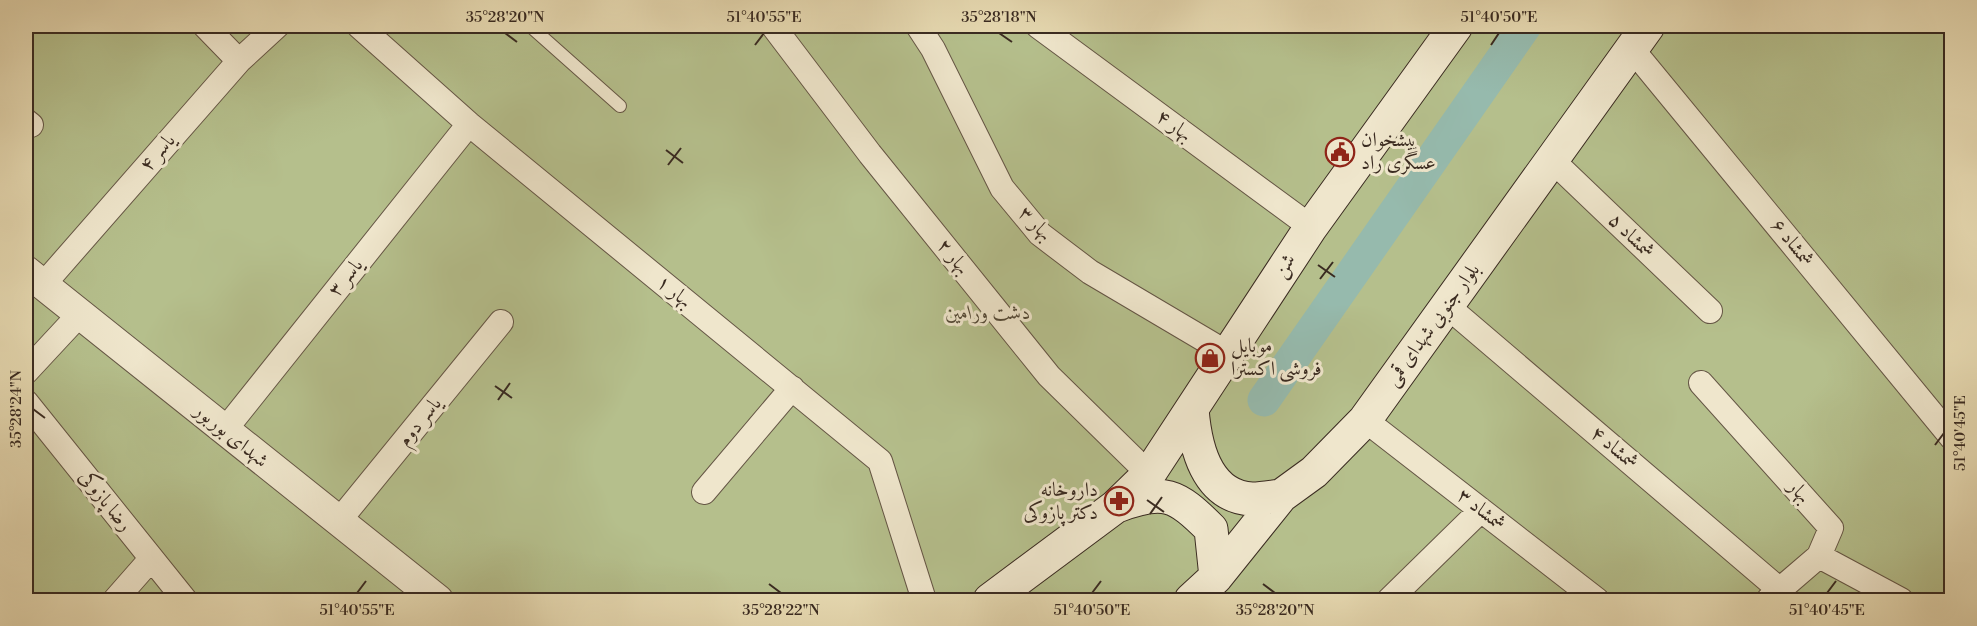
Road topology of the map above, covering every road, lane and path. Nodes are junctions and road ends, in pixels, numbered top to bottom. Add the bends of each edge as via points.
1 (205, 26) edge
2 (277, 26) edge
3 (359, 26) edge
4 (530, 26) edge
5 (773, 26) edge
6 (918, 26) edge
7 (1038, 26) edge
8 (1456, 26) edge
9 (1640, 37) edge
10 (239, 61) junction
11 (620, 106) dead end
12 (469, 124) junction
13 (1552, 160) junction
14 (1311, 227) junction
15 (34, 278) edge
16 (1447, 306) junction
17 (1710, 311) dead end
18 (80, 315) junction
19 (501, 322) dead end
20 (1227, 353) junction
21 (26, 372) edge
22 (1701, 383) dead end
23 (792, 388) junction
24 (26, 402) edge
25 (1192, 410) junction
26 (1365, 420) junction
27 (224, 431) junction
28 (1952, 438) edge
29 (1149, 474) junction
30 (704, 492) dead end
31 (1281, 496) junction
32 (1115, 507) junction
33 (1482, 510) junction
34 (338, 522) junction
35 (1819, 556) junction
36 (151, 559) junction
37 (1216, 577) junction
38 (1774, 595) edge
39 (114, 600) edge
40 (184, 600) edge
41 (438, 600) edge
42 (924, 600) edge
43 (990, 600) edge
44 (1191, 600) edge
45 (1389, 600) edge
46 (1597, 600) edge
47 (1901, 600) edge

1 - 10 street
2 - 10 street, یاسر ۴
3 - 12 street, بهار ۱
4 - 11 lane
5 - 29 street, بهار ۲ via 1048,376
6 - 20 street, بهار ۳ via 1002,188 1040,234 1090,272
7 - 14 street, بهار ۴
8 - 14 main road, شن
9 - 13 main road, بلوار جنوبی شهدای قمی
9 - 28 street, شمشاد ۶
10 - 15 street, یاسر ۴
12 - 23 street, بهار ۱
12 - 27 street, یاسر ۳
13 - 16 main road, بلوار جنوبی شهدای قمی
13 - 17 street, شمشاد ۵
14 - 20 main road, شن
15 - 18 street, شهدای بوربور
16 - 26 main road, بلوار جنوبی شهدای قمی
16 - 38 street, شمشاد ۴
18 - 21 street
18 - 27 street, شهدای بوربور
19 - 34 street, یاسر دوم
20 - 25 main road, شن
22 - 35 street, بهار via 1831,528
23 - 30 street
23 - 42 street, بهار ۱ via 880,461
24 - 36 street, رضا پازوکی
25 - 29 main road, شن
25 - 31 main road via 1200,456 1210,475 1226,491 1251,499
26 - 31 main road, بلوار جنوبی شهدای قمی via 1314,472
26 - 33 street, شمشاد ۳
27 - 34 street, شهدای بوربور
29 - 32 main road, شن
31 - 37 main road, بلوار جنوبی شهدای قمی
32 - 37 main road via 1140,497 1162,495 1180,501 1211,529
32 - 43 main road
33 - 45 street
33 - 46 street, شمشاد ۳
34 - 41 street, شهدای بوربور
35 - 38 street, بهار
35 - 47 street
36 - 39 street
36 - 40 street, رضا پازوکی
37 - 44 main road, بلوار جنوبی شهدای قمی

